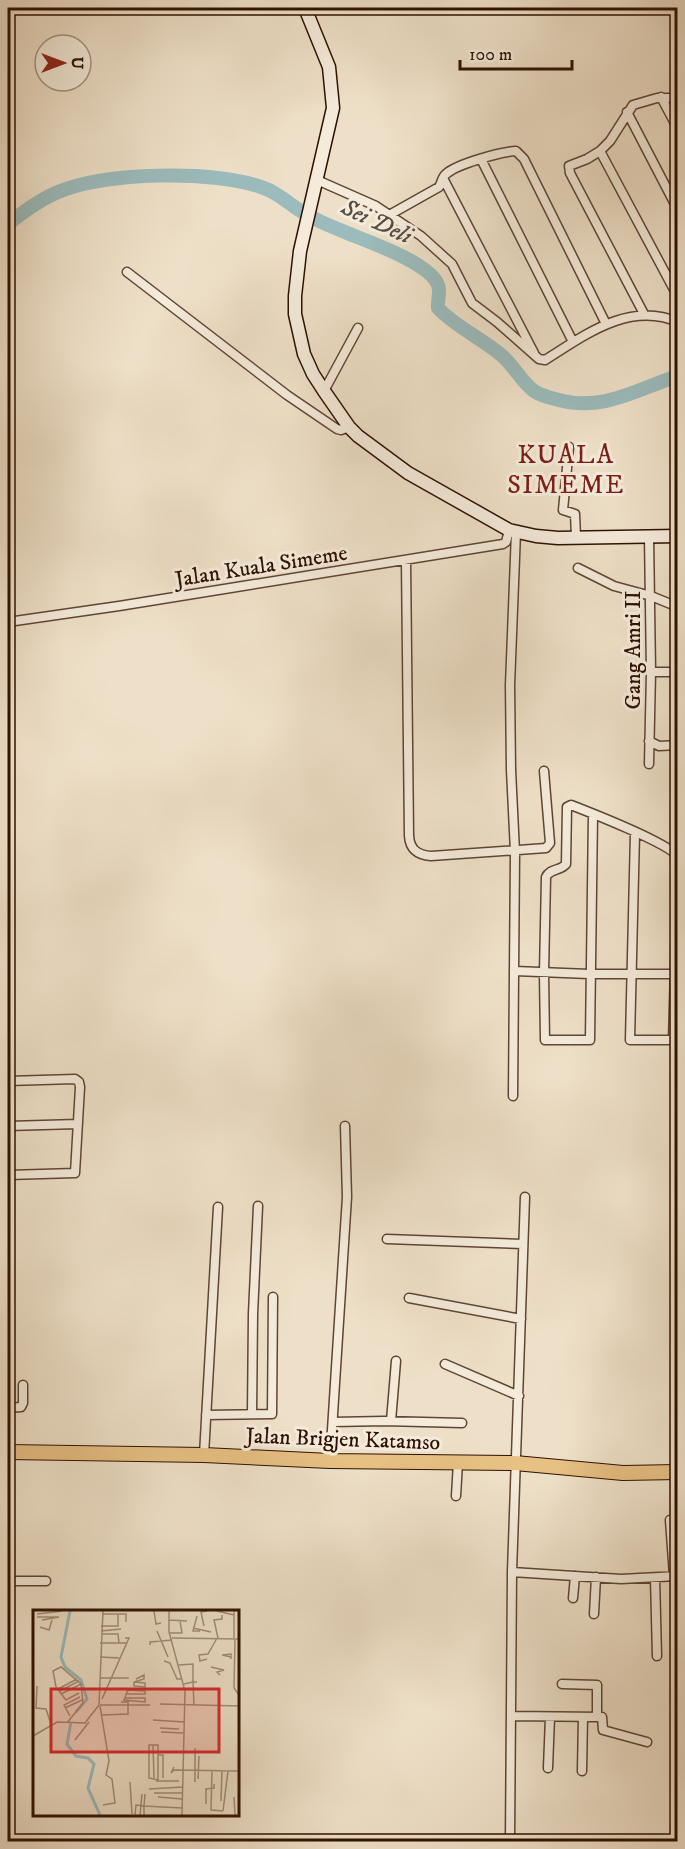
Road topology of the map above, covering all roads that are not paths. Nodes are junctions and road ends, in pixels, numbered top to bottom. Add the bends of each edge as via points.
1 (305, 8) edge
2 (662, 97) junction
3 (678, 98) edge
4 (627, 112) junction
5 (678, 129) edge
6 (600, 151) junction
7 (481, 159) junction
8 (442, 178) junction
9 (316, 184) junction
10 (678, 210) edge
11 (391, 214) junction
12 (127, 272) dead end
13 (678, 297) edge
14 (644, 314) junction
15 (678, 322) edge
16 (606, 324) junction
17 (358, 328) dead end
18 (573, 342) junction
19 (536, 358) junction
20 (324, 391) junction
21 (349, 427) junction
22 (569, 447) dead end
23 (513, 531) junction
24 (649, 536) junction
25 (678, 536) edge
26 (576, 537) junction
27 (406, 561) junction
28 (578, 568) dead end
29 (651, 596) junction
30 (678, 608) edge
31 (8, 622) edge
32 (651, 672) junction
33 (678, 672) edge
34 (650, 741) junction
35 (678, 744) edge
36 (649, 764) dead end
37 (544, 771) dead end
38 (593, 814) junction
39 (635, 833) junction
40 (515, 852) junction
41 (678, 857) edge
42 (678, 863) edge
43 (515, 971) junction
44 (544, 973) junction
45 (589, 974) junction
46 (631, 974) junction
47 (676, 974) edge
48 (8, 1081) edge
49 (513, 1096) dead end
50 (78, 1125) junction
51 (8, 1126) edge
52 (345, 1126) dead end
53 (8, 1175) edge
54 (525, 1197) dead end
55 (258, 1206) dead end
56 (218, 1207) dead end
57 (387, 1239) dead end
58 (523, 1244) junction
59 (273, 1297) dead end
60 (409, 1298) dead end
61 (521, 1319) junction
62 (396, 1361) dead end
63 (445, 1364) dead end
64 (23, 1385) dead end
65 (519, 1396) junction
66 (8, 1408) edge
67 (252, 1414) junction
68 (206, 1415) junction
69 (391, 1421) junction
70 (333, 1422) junction
71 (462, 1424) dead end
72 (8, 1452) edge
73 (204, 1455) junction
74 (330, 1461) junction
75 (458, 1462) junction
76 (515, 1463) junction
77 (678, 1472) edge
78 (456, 1496) dead end
79 (670, 1520) dead end
80 (512, 1572) junction
81 (575, 1576) junction
82 (676, 1576) edge
83 (596, 1577) junction
84 (655, 1578) junction
85 (8, 1581) edge
86 (46, 1581) dead end
87 (573, 1598) dead end
88 (594, 1614) dead end
89 (657, 1656) dead end
90 (562, 1684) dead end
91 (511, 1716) junction
92 (550, 1717) junction
93 (582, 1717) junction
94 (597, 1717) junction
95 (647, 1742) dead end
96 (548, 1768) dead end
97 (582, 1771) dead end
98 (510, 1842) edge

1 - 9 main road via 329,67 333,92
2 - 3 street
2 - 4 street via 636,104
2 - 5 street
4 - 6 street
4 - 10 street
6 - 13 street
6 - 14 street via 568,168
7 - 8 street
7 - 16 street via 508,151 520,153
7 - 18 street
8 - 11 street via 439,187
8 - 19 street
9 - 11 street via 338,188
9 - 20 main road via 300,251 295,296 298,332 313,374
11 - 19 street via 452,264 472,303
12 - 21 street via 287,395 337,429
14 - 15 street
14 - 16 street
16 - 18 street
17 - 20 street
18 - 19 street via 545,360
20 - 21 main road
21 - 23 main road via 408,472
22 - 26 street via 562,510 575,514
23 - 26 main road
23 - 27 street, Jalan Kuala Simeme via 503,544
23 - 40 street via 510,685
24 - 25 main road
24 - 26 main road
24 - 29 street, Gang Amri II
27 - 31 street, Jalan Kuala Simeme
27 - 40 street via 412,848 420,855 431,856
28 - 29 street via 614,586
29 - 30 street
29 - 32 street, Gang Amri II
32 - 33 street
32 - 34 street, Gang Amri II
34 - 35 street via 659,746
34 - 36 street, Gang Amri II
37 - 40 street via 549,846
38 - 39 street
38 - 44 street via 571,806 566,809 566,864 546,877
38 - 45 street
39 - 41 street
39 - 46 street
40 - 43 street
42 - 47 street
43 - 44 street
43 - 49 street
44 - 45 street
44 - 45 street via 544,1037 548,1041 590,1040
45 - 46 street
46 - 47 street
46 - 47 street via 630,1040 673,1040
48 - 50 street via 77,1080
50 - 51 street
50 - 53 street via 75,1173
52 - 70 street via 347,1197
54 - 58 street
55 - 67 street
56 - 68 street
57 - 58 street
58 - 61 street
59 - 67 street via 272,1414
60 - 61 street
61 - 65 street
62 - 69 street
63 - 65 street
64 - 66 street via 21,1407
65 - 76 street
67 - 68 street
68 - 73 street
69 - 70 street
69 - 71 street
70 - 74 street
72 - 73 main road, Jalan Brigjen Katamso
73 - 74 main road, Jalan Brigjen Katamso
74 - 75 main road, Jalan Brigjen Katamso
75 - 76 main road, Jalan Brigjen Katamso
75 - 78 street
76 - 77 main road, Jalan Brigjen Katamso via 623,1473
76 - 80 street
79 - 82 street
80 - 81 street
80 - 91 street
81 - 83 street
81 - 87 street
82 - 84 street
83 - 84 street
83 - 88 street
84 - 89 street
85 - 86 street
90 - 94 street via 597,1685
91 - 92 street
91 - 98 street
92 - 93 street
92 - 96 street
93 - 94 street
93 - 97 street
94 - 95 street via 602,1717 603,1730

